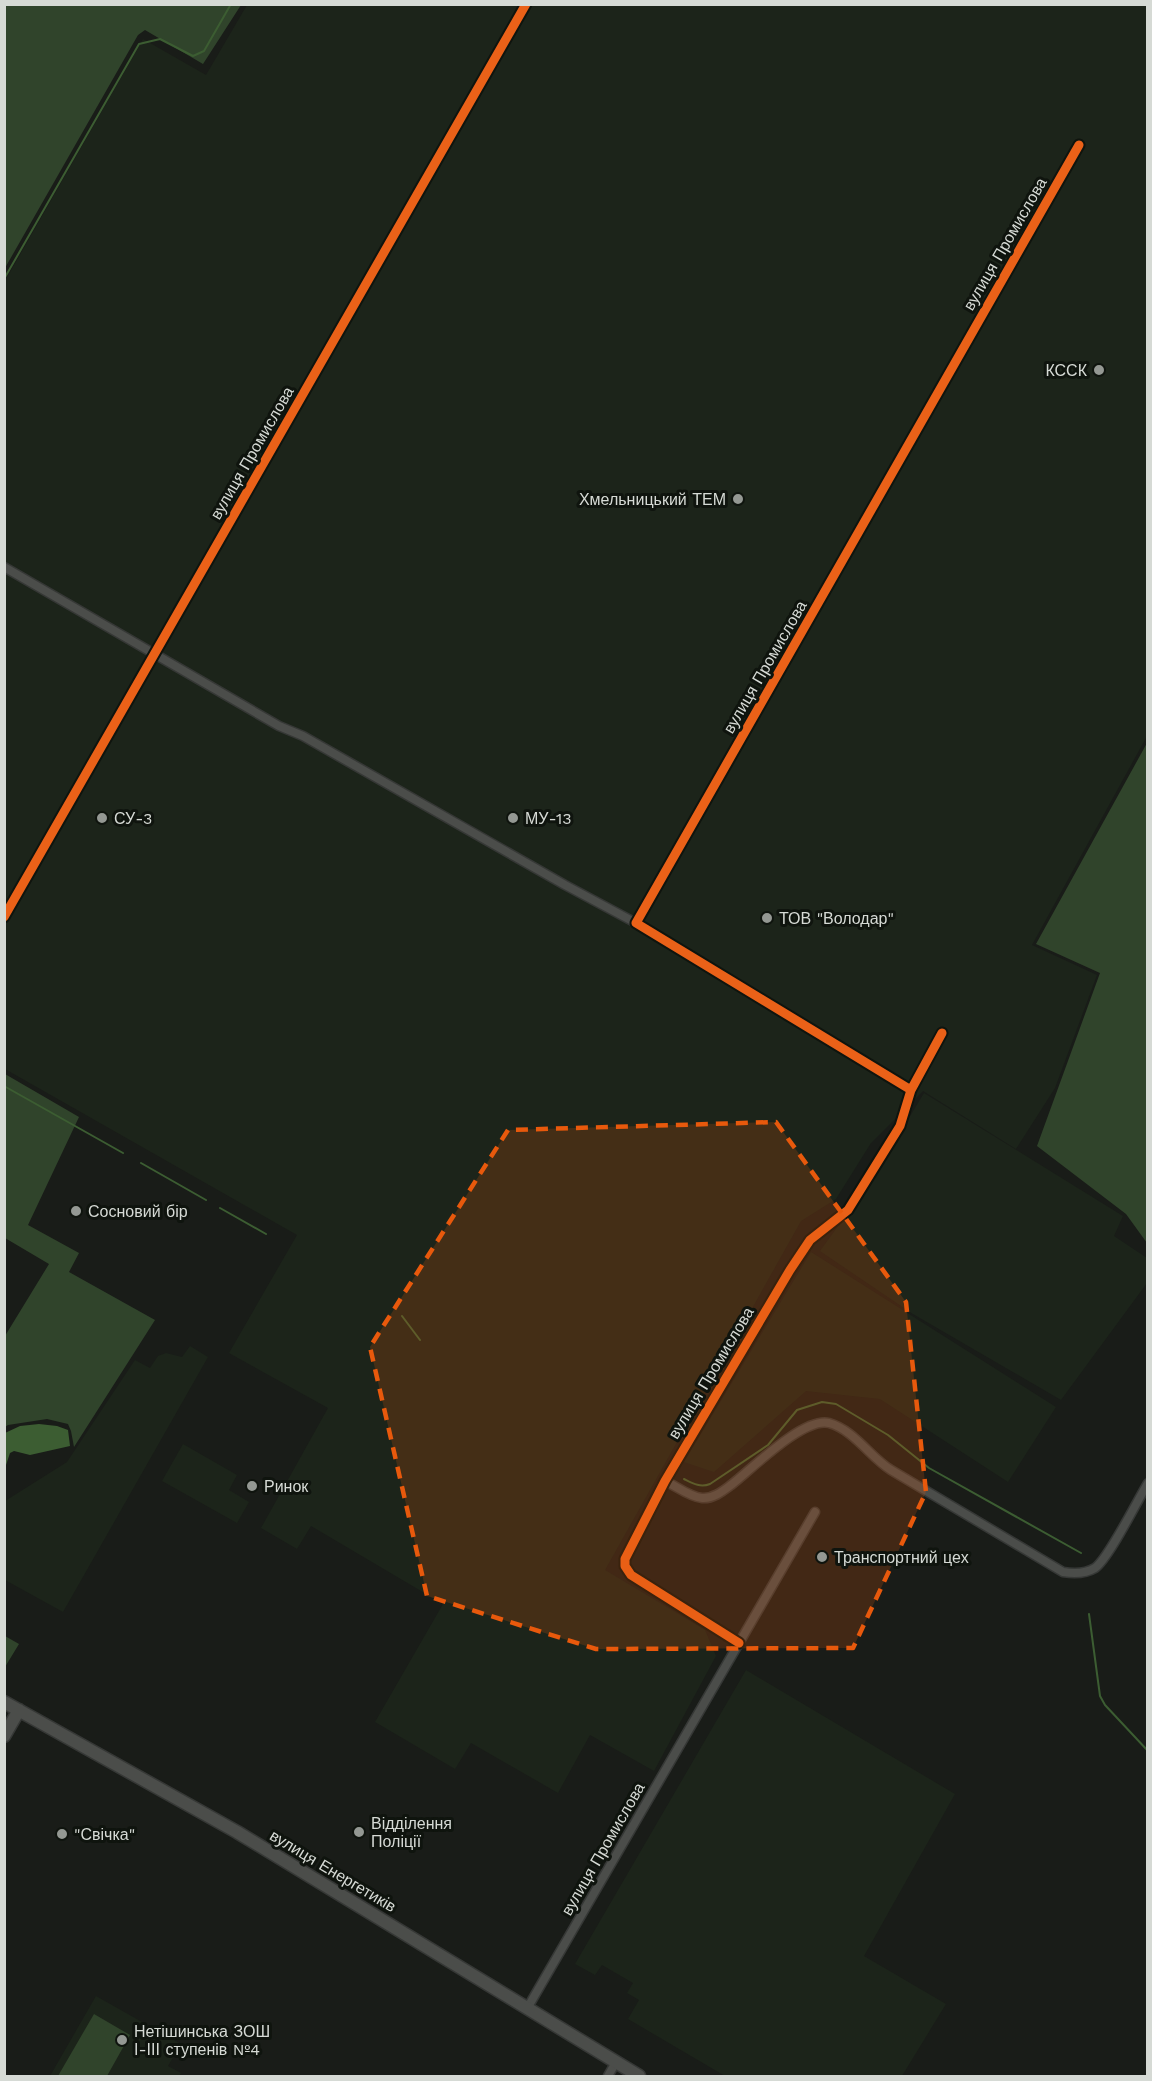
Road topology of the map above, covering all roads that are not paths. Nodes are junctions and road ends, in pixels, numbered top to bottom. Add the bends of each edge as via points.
1 (526, 4) edge
2 (1079, 145) dead end
3 (4, 567) edge
4 (154, 653) junction
5 (4, 917) edge
6 (636, 924) junction
7 (942, 1033) dead end
8 (911, 1090) junction
9 (665, 1481) junction
10 (1148, 1483) edge
11 (815, 1512) dead end
12 (739, 1643) junction
13 (4, 1702) edge
14 (19, 1710) junction
15 (4, 1736) edge
16 (528, 2007) junction
17 (616, 2062) junction
18 (608, 2076) edge
19 (639, 2076) edge

1 - 4 street, вулиця Промислова
2 - 6 street, вулиця Промислова
3 - 4 street
4 - 5 street, вулиця Промислова
4 - 6 street
6 - 8 street
7 - 8 street, вулиця Промислова
8 - 9 street, вулиця Промислова via 900,1126 848,1210 810,1240
9 - 10 street via 698,1498 712,1496 798,1431 828,1423 848,1434 879,1463 1063,1572 1074,1574 1085,1573 1103,1560
9 - 12 street, вулиця Промислова via 626,1555 626,1570
11 - 12 street, вулиця Промислова
12 - 16 street, вулиця Промислова
13 - 14 main road, вулиця Енергетиків
14 - 15 main road
14 - 16 main road, вулиця Енергетиків via 237,1832
16 - 17 main road, вулиця Енергетиків
17 - 18 street
17 - 19 main road, вулиця Енергетиків

